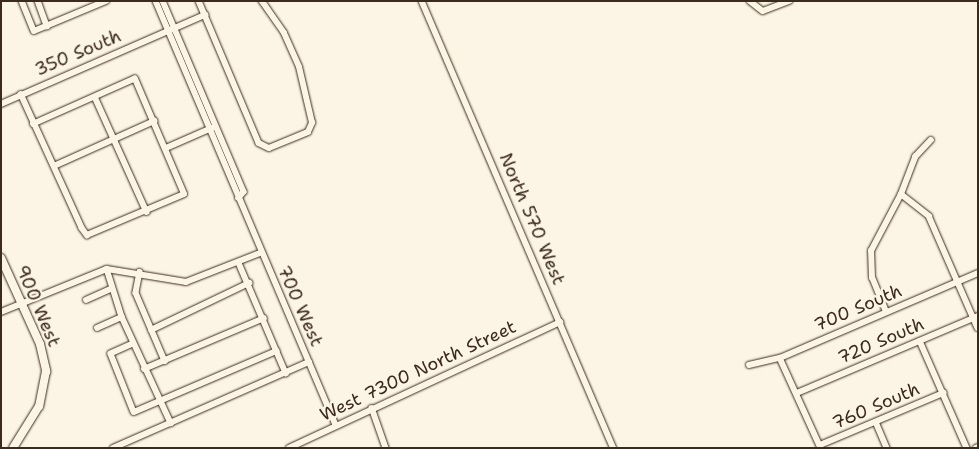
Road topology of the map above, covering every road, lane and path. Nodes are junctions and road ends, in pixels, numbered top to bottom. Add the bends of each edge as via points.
1 (22, 1) edge
2 (38, 1) edge
3 (106, 1) edge
4 (156, 1) edge
5 (164, 1) edge
6 (199, 1) edge
7 (262, 1) edge
8 (422, 1) edge
9 (750, 1) edge
10 (789, 1) edge
11 (205, 15) junction
12 (47, 26) junction
13 (174, 28) junction
14 (167, 31) junction
15 (21, 94) junction
16 (95, 97) junction
17 (1, 104) edge
18 (154, 121) junction
19 (34, 124) junction
20 (216, 126) junction
21 (210, 129) junction
22 (114, 139) junction
23 (931, 140) dead end
24 (166, 148) junction
25 (54, 166) junction
26 (902, 194) junction
27 (239, 198) junction
28 (146, 212) junction
29 (260, 253) junction
30 (1, 258) edge
31 (239, 263) junction
32 (107, 269) junction
33 (140, 272) junction
34 (978, 273) edge
35 (958, 282) junction
36 (249, 283) junction
37 (111, 289) junction
38 (86, 300) dead end
39 (21, 304) junction
40 (1, 312) edge
41 (886, 312) junction
42 (122, 317) junction
43 (976, 317) edge
44 (264, 318) junction
45 (560, 322) junction
46 (97, 328) dead end
47 (978, 328) edge
48 (151, 330) junction
49 (920, 341) junction
50 (133, 344) junction
51 (276, 351) junction
52 (780, 358) junction
53 (165, 360) junction
54 (309, 362) junction
55 (749, 365) dead end
56 (144, 369) junction
57 (286, 372) junction
58 (797, 393) junction
59 (943, 393) junction
60 (161, 401) junction
61 (372, 408) junction
62 (876, 422) junction
63 (171, 423) junction
64 (336, 425) junction
65 (821, 447) edge
66 (13, 448) edge
67 (113, 448) edge
68 (290, 448) edge
69 (386, 448) edge
70 (614, 448) edge
71 (887, 448) edge
72 (967, 448) edge

1 - 12 street via 34,31
2 - 12 street
3 - 12 street
4 - 14 street, 700 West
5 - 13 street, 700 West
6 - 11 street
7 - 11 street via 293,53 312,123 308,132 272,148 259,142
8 - 45 street, North 570 West
9 - 10 street via 758,10
11 - 13 street, 350 South
13 - 14 street, 350 South
13 - 20 street, 700 West
14 - 15 street, 350 South
14 - 21 street, 700 West
15 - 17 street, 350 South
15 - 19 street
16 - 18 street via 135,78
16 - 19 street
16 - 22 street
18 - 22 street
18 - 24 street
19 - 25 street
20 - 21 street
20 - 27 street, 700 West via 244,192
21 - 24 street
21 - 27 street, 700 West
22 - 25 street
22 - 28 street
23 - 26 street via 915,157
24 - 28 street via 184,192
25 - 28 street via 88,236
26 - 35 street via 926,211
26 - 41 street via 871,251 872,278
27 - 29 street, 700 West
29 - 31 street
29 - 54 street, 700 West
30 - 39 street, 900 West
31 - 33 street via 186,282
31 - 36 street
32 - 33 street
32 - 37 street
32 - 39 street
33 - 48 street via 136,293
34 - 35 street, 700 South
35 - 41 street, 700 South
35 - 43 street
36 - 44 street
36 - 48 street
37 - 38 street
37 - 42 street
39 - 40 street
39 - 66 street, 900 West via 42,351 46,377 39,406
41 - 52 street, 700 South
42 - 46 street
42 - 50 street
43 - 47 street
43 - 49 street, 720 South
44 - 51 street
44 - 53 street
45 - 61 street, West 7300 North Street
45 - 70 street, North 570 West
48 - 53 street
49 - 58 street, 720 South
49 - 59 street
50 - 56 street
50 - 60 street via 111,354 134,412
51 - 57 street
51 - 60 street
52 - 55 street, 700 South
52 - 58 street
53 - 56 street
54 - 57 street
54 - 64 street, 700 West
56 - 60 street
57 - 63 street
58 - 65 street
59 - 62 street, 760 South
59 - 72 street
60 - 63 street
61 - 64 street, West 7300 North Street
61 - 69 street
62 - 65 street, 760 South
62 - 71 street
63 - 67 street
64 - 68 street, West 7300 North Street

